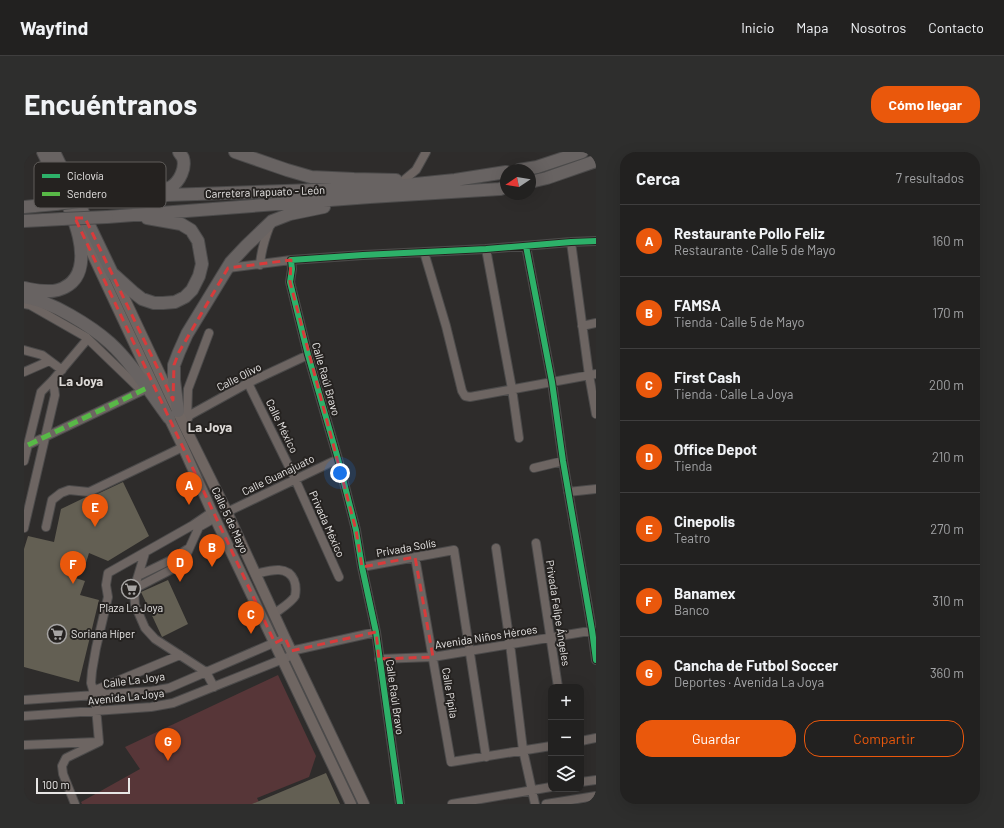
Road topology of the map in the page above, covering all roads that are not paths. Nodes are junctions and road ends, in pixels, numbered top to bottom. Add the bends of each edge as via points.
1 (38, 152) edge
2 (43, 152) edge
3 (54, 152) edge
4 (179, 152) edge
5 (235, 152) edge
6 (418, 152) edge
7 (426, 152) edge
8 (582, 152) edge
9 (596, 160) edge
10 (49, 162) edge
11 (51, 162) edge
12 (56, 162) edge
13 (420, 162) junction
14 (536, 167) edge
15 (500, 173) edge
16 (485, 176) junction
17 (404, 180) junction
18 (536, 181) edge
19 (166, 189) edge
20 (500, 189) edge
21 (166, 195) edge
22 (370, 197) junction
23 (34, 206) edge
24 (24, 207) edge
25 (70, 208) edge
26 (70, 208) edge
27 (77, 208) edge
28 (126, 215) junction
29 (41, 220) junction
30 (24, 221) edge
31 (272, 221) junction
32 (24, 228) edge
33 (596, 241) edge
34 (571, 242) junction
35 (526, 246) junction
36 (486, 249) junction
37 (424, 252) junction
38 (291, 260) junction
39 (260, 264) junction
40 (228, 268) junction
41 (112, 273) junction
42 (24, 288) edge
43 (24, 298) edge
44 (24, 304) edge
45 (596, 323) edge
46 (582, 326) junction
47 (209, 333) dead end
48 (86, 337) junction
49 (24, 350) edge
50 (308, 355) junction
51 (49, 361) junction
52 (62, 370) junction
53 (24, 372) edge
54 (592, 374) edge
55 (53, 380) junction
56 (552, 382) junction
57 (248, 383) junction
58 (512, 389) junction
59 (144, 390) junction
60 (596, 414) edge
61 (173, 415) junction
62 (186, 422) junction
63 (45, 437) junction
64 (519, 438) dead end
65 (28, 445) junction
66 (183, 447) junction
67 (338, 459) junction
68 (24, 461) edge
69 (563, 462) junction
70 (534, 468) dead end
71 (295, 479) junction
72 (596, 488) edge
73 (568, 492) junction
74 (227, 512) junction
75 (213, 515) junction
76 (46, 527) dead end
77 (24, 528) edge
78 (536, 543) dead end
79 (189, 548) junction
80 (496, 548) dead end
81 (145, 553) junction
82 (415, 557) junction
83 (362, 567) junction
84 (255, 574) junction
85 (138, 576) junction
86 (340, 577) dead end
87 (134, 589) junction
88 (274, 614) junction
89 (594, 630) edge
90 (376, 632) junction
91 (285, 638) junction
92 (550, 638) junction
93 (275, 643) junction
94 (510, 644) junction
95 (470, 651) junction
96 (292, 653) junction
97 (180, 655) junction
98 (433, 657) junction
99 (282, 659) junction
100 (379, 659) junction
101 (596, 660) edge
102 (206, 672) junction
103 (558, 684) edge
104 (214, 687) junction
105 (94, 693) junction
106 (24, 700) edge
107 (96, 711) junction
108 (24, 716) edge
109 (596, 738) edge
110 (584, 740) edge
111 (99, 742) junction
112 (24, 744) edge
113 (548, 746) edge
114 (523, 750) junction
115 (486, 757) junction
116 (596, 780) edge
117 (584, 782) edge
118 (548, 786) edge
119 (532, 789) junction
120 (596, 796) edge
121 (75, 804) edge
122 (351, 804) edge
123 (364, 804) edge
124 (400, 804) edge
125 (452, 804) edge
126 (535, 804) edge
127 (546, 804) edge

1 - 10 highway
2 - 11 highway
3 - 12 highway
4 - 19 highway via 183,158 183,171 175,184
5 - 17 highway via 311,177
6 - 13 street
7 - 13 street
8 - 14 highway
9 - 18 highway
13 - 17 street via 416,170
15 - 16 highway, Carretera Irapuato - León
16 - 17 highway
16 - 21 highway, Carretera Irapuato - León via 376,188
20 - 22 highway, Carretera Irapuato - León
22 - 28 highway, Carretera Irapuato - León
22 - 31 highway via 290,214
23 - 24 highway, Carretera Irapuato - León, bridge
25 - 42 highway via 80,241 82,258 79,272 73,281 57,290
26 - 61 main road, Calle 5 de Mayo
27 - 41 highway
28 - 29 highway, Carretera Irapuato - León, bridge
28 - 41 highway via 181,224 191,230 198,241 202,264 192,290 175,302 154,303 142,299
29 - 30 highway, Carretera Irapuato - León
29 - 32 highway
31 - 39 street via 264,239
31 - 40 highway
33 - 34 street
34 - 35 street
34 - 46 street
35 - 36 street
35 - 56 street
36 - 37 street
36 - 58 street
37 - 38 street
37 - 58 street via 465,396
38 - 39 street
38 - 50 street, Calle Raúl Bravo via 290,282
39 - 40 street
40 - 61 highway via 187,334 174,365
41 - 61 main road, Calle 5 de Mayo
43 - 59 highway via 46,303 63,311 96,332 123,356
44 - 48 street
45 - 46 street
46 - 54 street
47 - 62 street via 188,389
48 - 52 street via 85,342
48 - 59 street
49 - 51 street via 42,355
50 - 57 street, Calle Olivo
50 - 67 street, Calle Raúl Bravo
51 - 52 street
51 - 53 street
52 - 55 street
54 - 56 street
54 - 60 street
55 - 63 street via 55,395
55 - 65 street via 41,392
56 - 58 street
56 - 69 street
57 - 62 street, Calle Olivo via 190,415
57 - 71 street, Calle México
58 - 64 street
59 - 61 highway
59 - 63 street
61 - 62 main road, Calle 5 de Mayo
61 - 66 main road, Calle 5 de Mayo
62 - 74 main road, Calle 5 de Mayo
63 - 65 street
63 - 77 street
65 - 68 street
66 - 75 main road, Calle 5 de Mayo
66 - 76 street via 89,492 61,492 52,500
67 - 71 street, Calle Guanajuato
67 - 83 street, Calle Raúl Bravo via 356,530
69 - 70 street
69 - 73 street
71 - 74 street, Calle Guanajuato
71 - 86 street, Privada México
72 - 73 street
73 - 89 street
74 - 84 main road, Calle 5 de Mayo
75 - 79 street via 199,528
75 - 81 street
75 - 93 main road, Calle 5 de Mayo
78 - 92 street, Privada Felipe Ángeles
79 - 85 street
79 - 87 street via 178,566
80 - 94 street
81 - 85 street
81 - 105 street via 108,573 108,596 92,670 91,683
82 - 83 street, Privada Solís
82 - 95 street, Privada Solís via 454,550
82 - 98 street, Calle Pípila
83 - 90 street, Calle Raúl Bravo
84 - 88 main road, Calle 5 de Mayo
84 - 88 street via 274,569 285,571 295,582 294,597
85 - 87 street
87 - 97 street via 135,605 145,628
88 - 91 main road, Calle 5 de Mayo
89 - 92 street, Avenida Niños Héroes
89 - 101 street
90 - 96 street
90 - 100 street, Calle Raúl Bravo
91 - 93 street, Calle La Joya
91 - 96 main road, Calle 5 de Mayo
92 - 94 street, Avenida Niños Héroes
92 - 103 street, Privada Felipe Ángeles
93 - 99 main road, Calle 5 de Mayo
93 - 102 street, Calle La Joya
94 - 95 street, Avenida Niños Héroes
94 - 114 street
95 - 98 street, Avenida Niños Héroes
95 - 115 street
96 - 99 street, Avenida La Joya
96 - 123 main road, Calle 5 de Mayo
97 - 102 street
97 - 105 street
98 - 100 street, Avenida Niños Héroes
98 - 115 street, Calle Pípila via 451,762
99 - 104 street, Avenida La Joya
99 - 122 main road, Calle 5 de Mayo
100 - 124 street, Calle Raúl Bravo
102 - 104 street
102 - 105 street, Calle La Joya via 169,688
104 - 107 street, Avenida La Joya via 173,703
105 - 106 street, Calle La Joya
105 - 107 street
107 - 108 street, Avenida La Joya
107 - 111 street
109 - 110 street
111 - 112 street
111 - 121 street via 66,758 62,766
113 - 114 street
114 - 115 street
114 - 119 street
116 - 117 street
118 - 119 street
119 - 125 street
119 - 126 street
120 - 127 street

